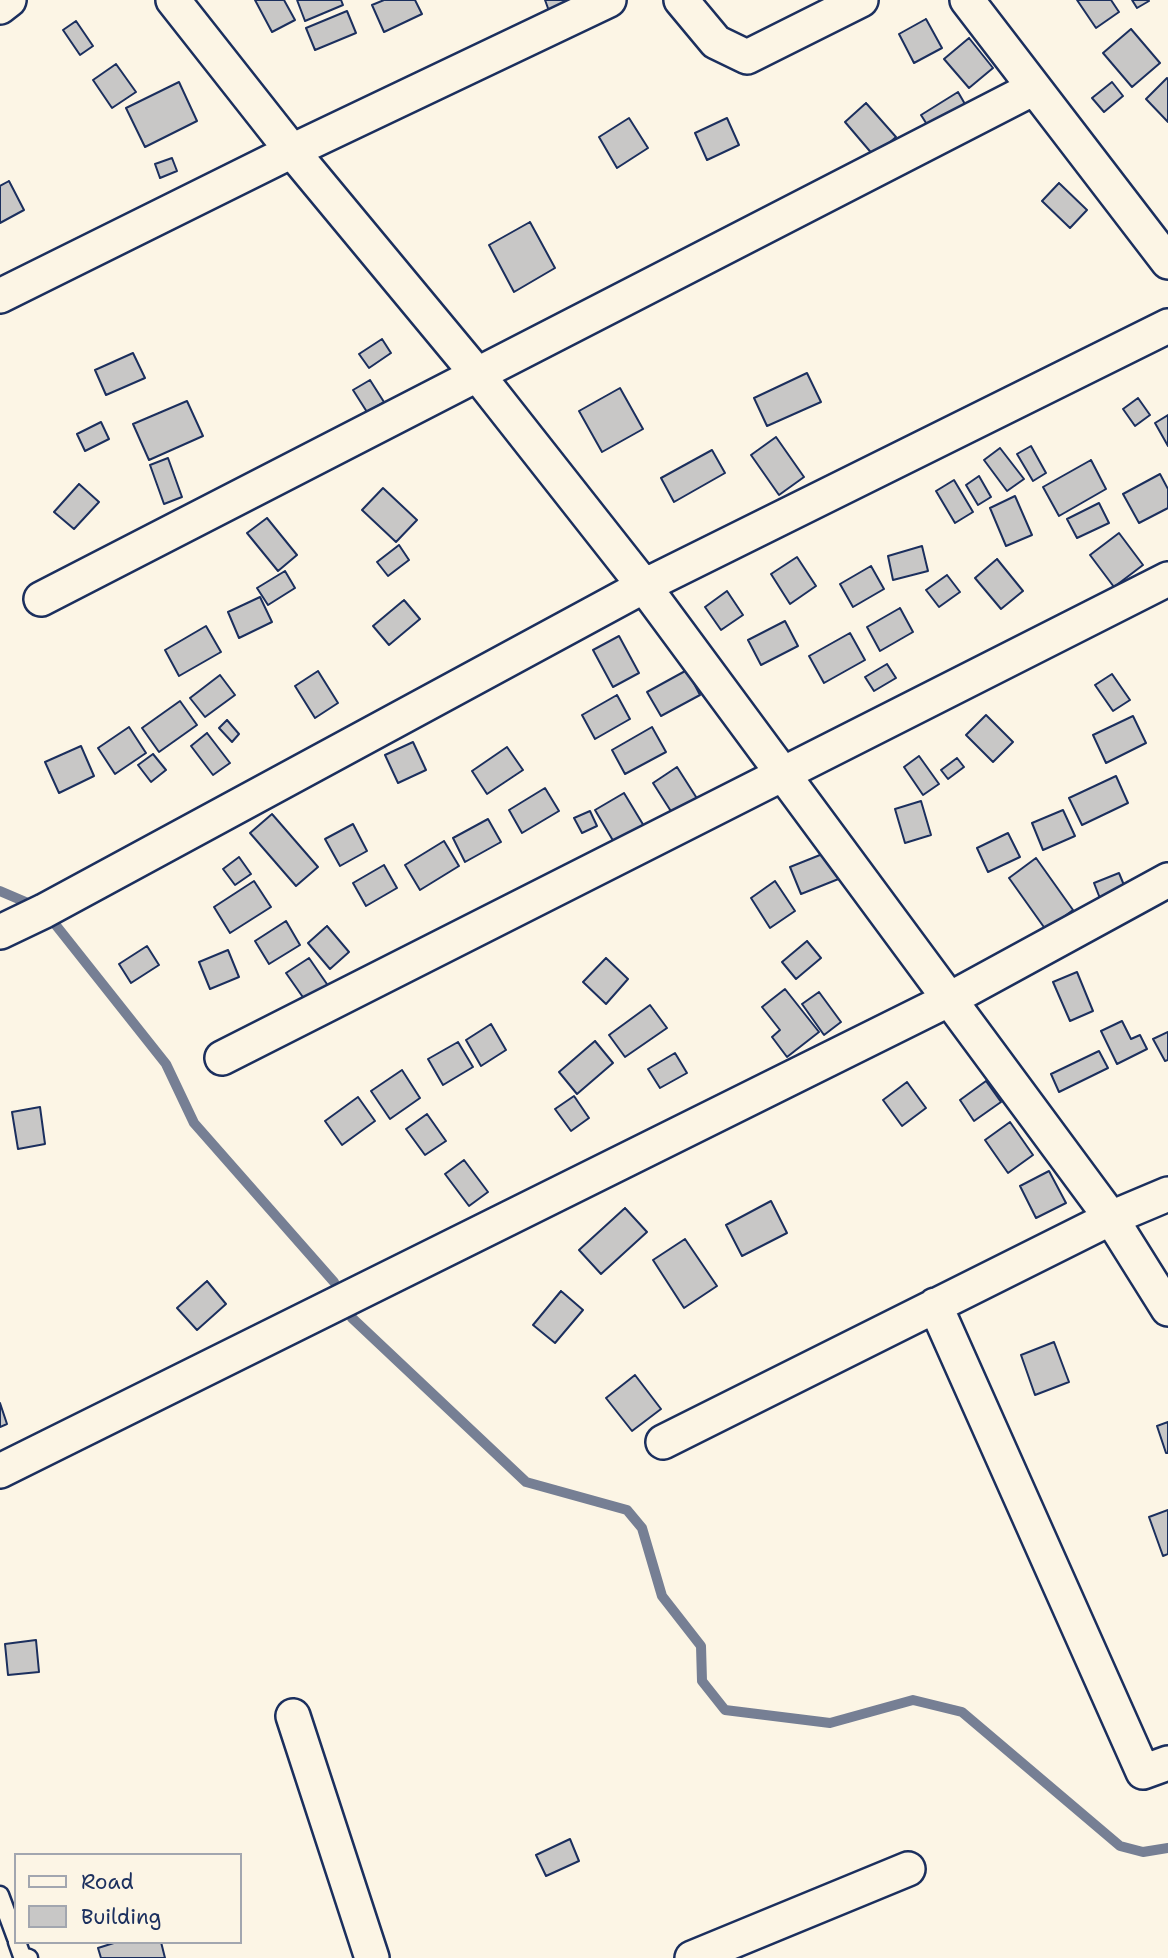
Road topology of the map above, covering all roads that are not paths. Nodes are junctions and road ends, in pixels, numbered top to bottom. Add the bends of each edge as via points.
1 (9, 0) edge
2 (173, 0) edge
3 (609, 0) edge
4 (681, 0) edge
5 (861, 0) edge
6 (967, 0) edge
7 (0, 7) edge
8 (1034, 88) junction
9 (292, 151) junction
10 (1168, 262) edge
11 (0, 296) edge
12 (1168, 326) edge
13 (477, 374) junction
14 (1168, 579) edge
15 (643, 586) junction
16 (41, 599) dead end
17 (785, 775) junction
18 (1168, 880) edge
19 (0, 932) edge
20 (950, 999) junction
21 (222, 1058) dead end
22 (1168, 1194) edge
23 (1111, 1218) junction
24 (935, 1305) junction
25 (1168, 1309) edge
26 (663, 1442) dead end
27 (0, 1471) edge
28 (293, 1716) dead end
29 (1168, 1763) edge
30 (908, 1869) dead end
31 (0, 1895) edge
32 (14, 1934) edge
33 (18, 1944) edge
34 (734, 1950) edge
35 (29, 1958) edge
36 (373, 1958) edge
37 (692, 1958) edge

1 - 7 street
2 - 9 street
3 - 9 street
4 - 5 street via 716,41 747,57
6 - 8 street
8 - 10 street
8 - 13 street
9 - 11 street
9 - 13 street
12 - 15 street
13 - 15 street
13 - 16 street
14 - 17 street
15 - 17 street
15 - 19 street
17 - 20 street
17 - 21 street
18 - 20 street
20 - 23 street
20 - 27 street
22 - 23 street
23 - 24 street
23 - 25 street
24 - 26 street
24 - 29 street via 1143,1772
28 - 36 street
30 - 34 street
31 - 32 lane
33 - 35 lane via 22,1956
34 - 37 street

